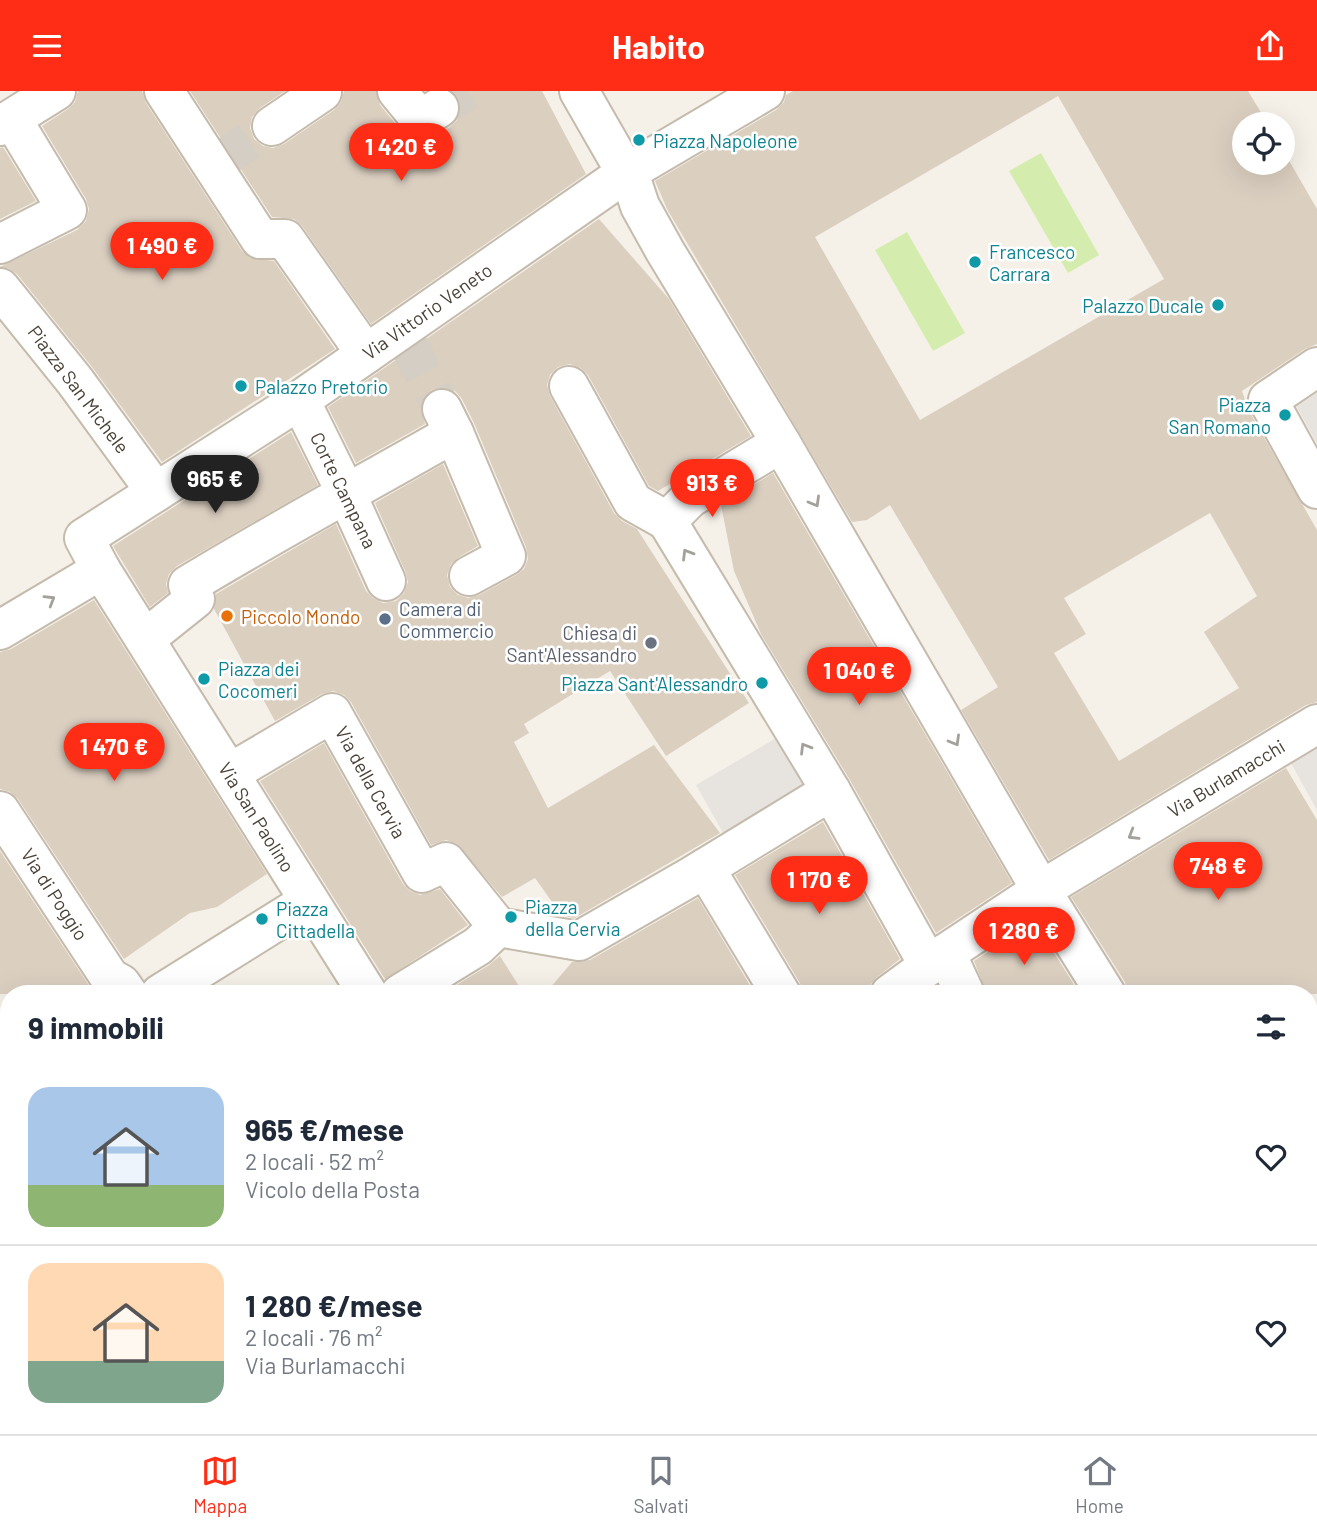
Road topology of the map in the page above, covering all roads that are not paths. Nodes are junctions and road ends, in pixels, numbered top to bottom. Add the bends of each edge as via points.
1 (56, 91) edge
2 (164, 91) edge
3 (397, 91) edge
4 (579, 91) edge
5 (765, 91) edge
6 (439, 108) tunnel mouth
7 (6, 123) edge
8 (633, 190) junction
9 (0, 244) edge
10 (0, 288) edge
11 (366, 354) junction
12 (1317, 367) edge
13 (569, 386) dead end
14 (300, 400) junction
15 (781, 443) junction
16 (1317, 489) edge
17 (156, 492) junction
18 (347, 495) junction
19 (667, 521) junction
20 (101, 570) junction
21 (469, 576) dead end
22 (386, 581) dead end
23 (0, 630) edge
24 (145, 639) junction
25 (1317, 724) edge
26 (230, 773) junction
27 (835, 799) junction
28 (0, 811) edge
29 (709, 865) junction
30 (1041, 890) junction
31 (309, 901) junction
32 (498, 927) junction
33 (938, 960) junction
34 (106, 985) edge
35 (174, 985) edge
36 (362, 985) edge
37 (415, 985) edge
38 (776, 985) edge
39 (903, 985) edge
40 (958, 985) edge
41 (1100, 985) edge

1 - 7 street
2 - 11 street via 216,163 260,239 285,239
3 - 6 street via 420,119
4 - 8 street
5 - 8 street
7 - 9 street via 67,210
8 - 11 street, Via Vittorio Veneto
8 - 15 street
10 - 17 street, Piazza San Michele
11 - 14 street, Via Vittorio Veneto
12 - 16 street via 1268,400
13 - 19 street via 633,502
14 - 17 street, Via Vittorio Veneto
14 - 18 street, Corte Campana
15 - 19 street via 690,498
15 -> 30 street
17 - 20 street, Via Vittorio Veneto via 83,538
18 - 21 street via 448,421 480,463 506,557
18 - 22 street, Corte Campana
18 - 24 street via 188,585 195,599
27 -> 19 street
23 -> 20 street
20 - 24 street, Via San Paolino
24 - 26 street, Via San Paolino
25 -> 30 street, Via Burlamacchi
26 - 31 street, Via San Paolino
26 - 32 street, Via della Cervia via 332,713 422,873 446,862
27 - 29 street
27 - 33 street
28 - 34 street, Via di Poggio
29 - 32 street via 579,941
29 - 38 street
30 - 33 street, Via Burlamacchi
30 - 41 street
31 - 35 street
31 - 36 street, Via San Paolino
32 - 37 street via 478,946
33 - 39 street, Via Burlamacchi
33 - 40 street

